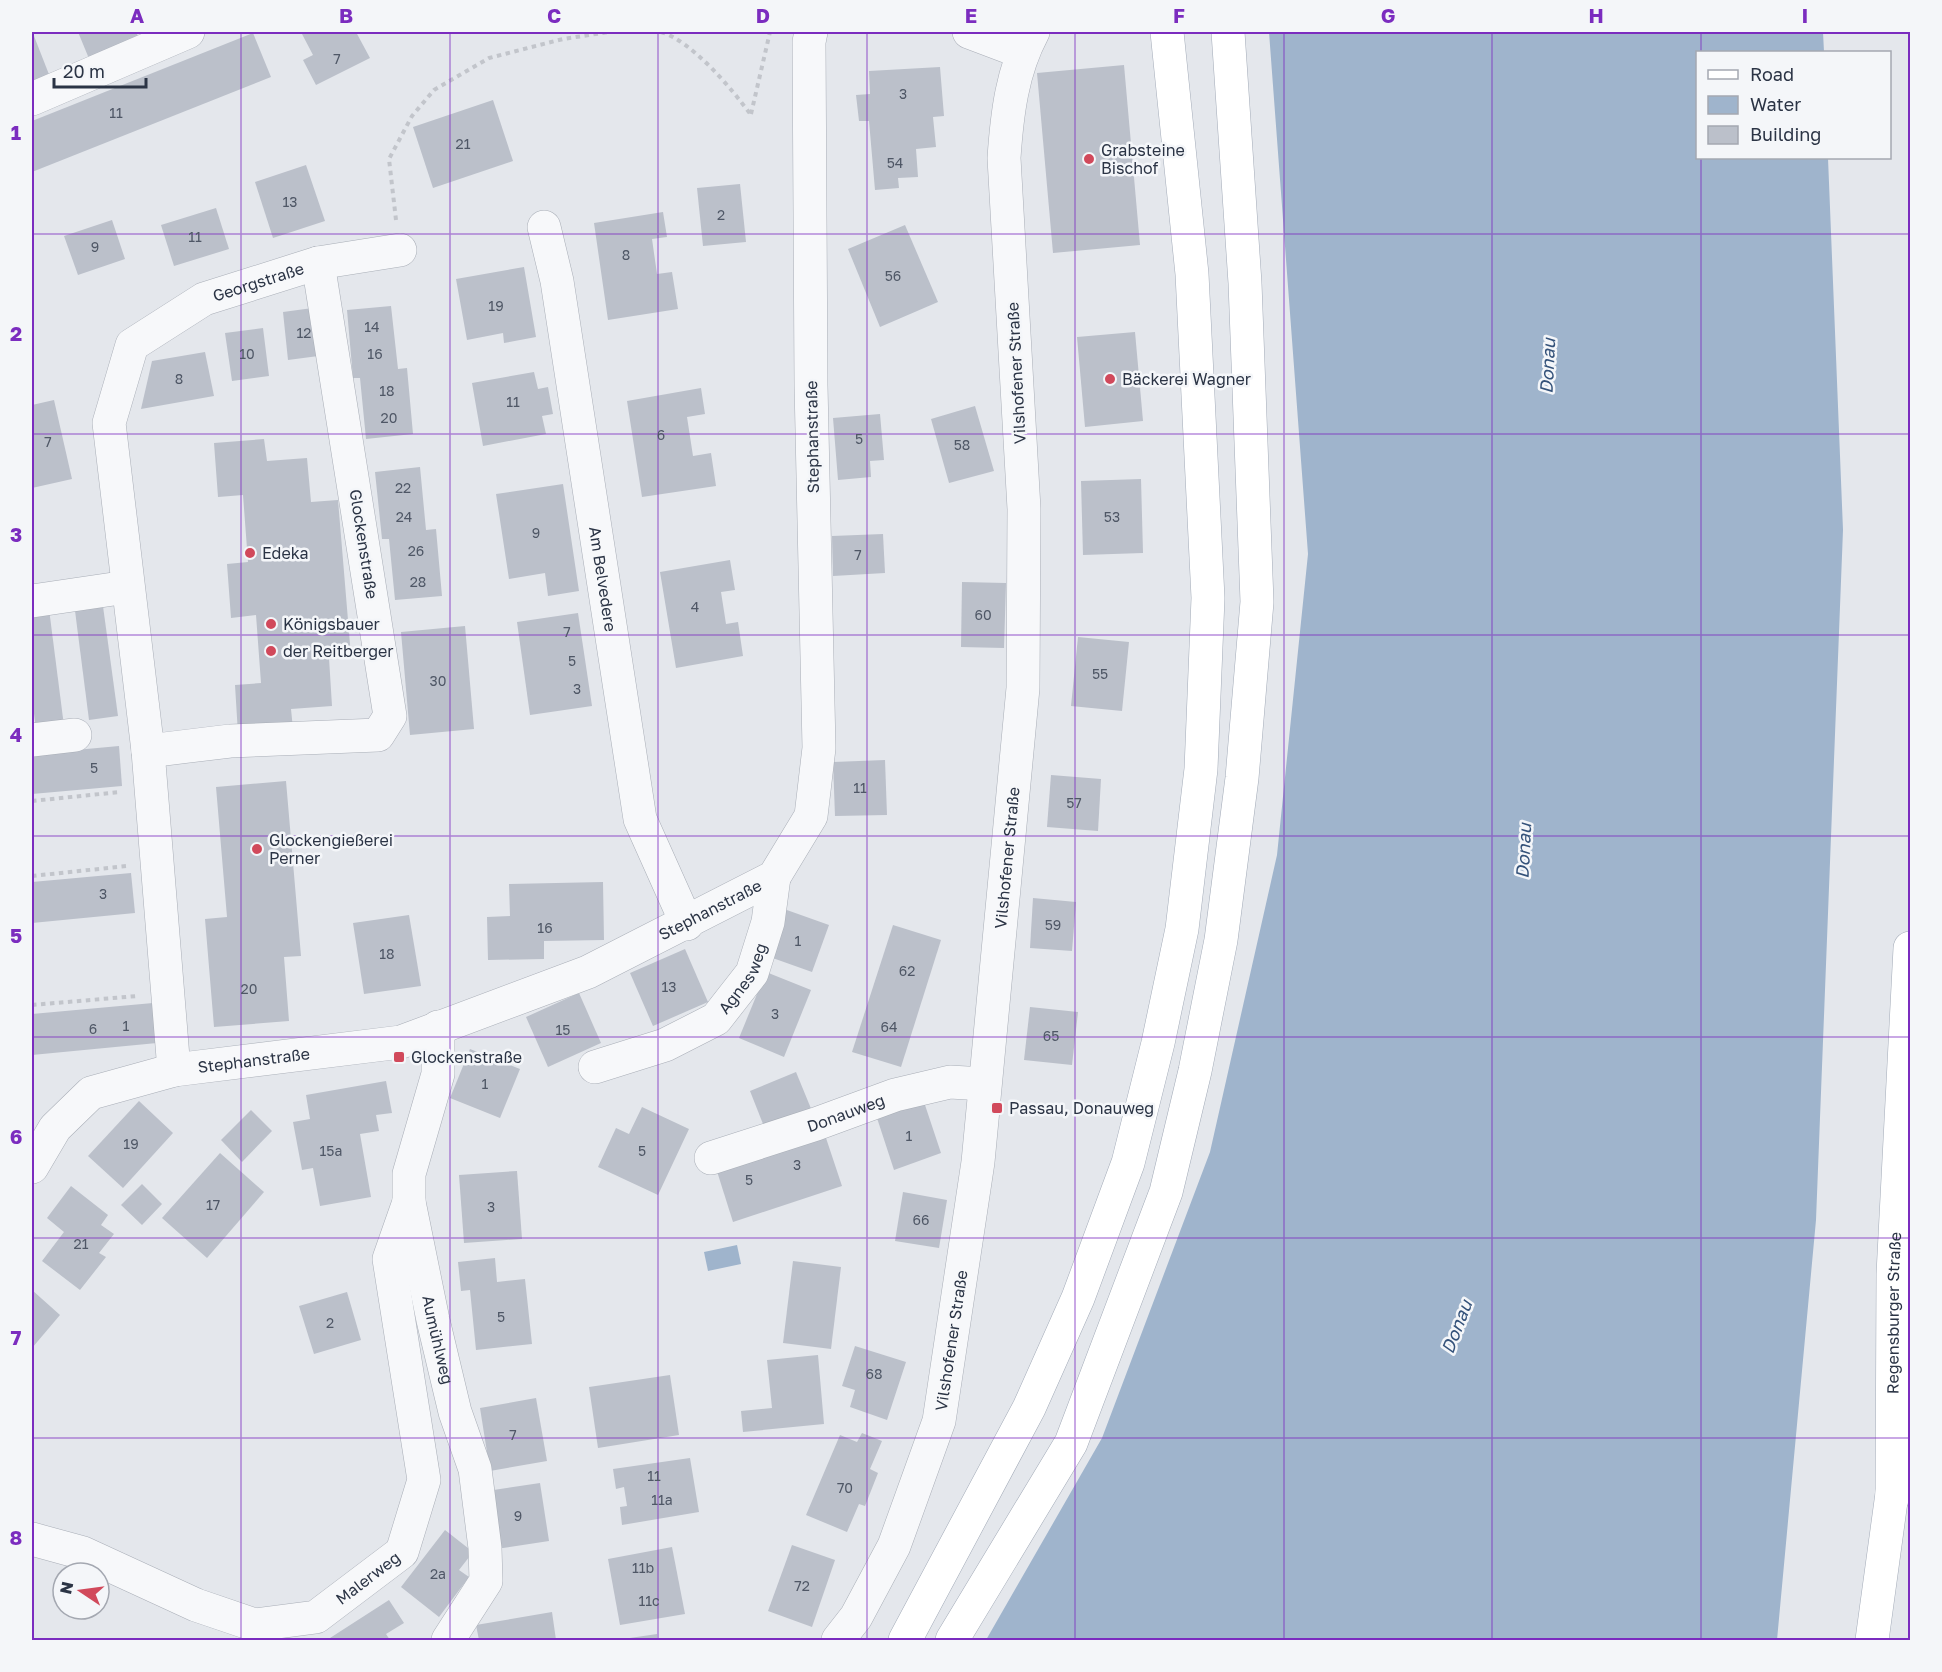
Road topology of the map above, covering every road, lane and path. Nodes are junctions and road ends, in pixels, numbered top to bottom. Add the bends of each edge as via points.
1 (188, 32) edge
2 (609, 32) edge
3 (661, 32) edge
4 (770, 32) edge
5 (812, 32) edge
6 (969, 32) edge
7 (1167, 32) edge
8 (1228, 32) edge
9 (1028, 42) edge
10 (32, 99) edge
11 (544, 226) dead end
12 (400, 250) joint
13 (318, 263) junction
14 (127, 587) junction
15 (32, 601) edge
16 (75, 735) dead end
17 (32, 740) edge
18 (148, 751) junction
19 (151, 789) junction
20 (32, 801) edge
21 (157, 863) junction
22 (32, 876) edge
23 (774, 877) junction
24 (687, 924) junction
25 (1911, 948) edge
26 (168, 994) junction
27 (32, 1005) edge
28 (438, 1028) junction
29 (596, 1067) dead end
30 (174, 1070) junction
31 (984, 1084) junction
32 (43, 1121) edge
33 (711, 1158) dead end
34 (32, 1167) edge
35 (409, 1202) junction
36 (1911, 1330) edge
37 (1892, 1499) junction
38 (32, 1539) edge
39 (448, 1641) edge
40 (838, 1641) edge
41 (905, 1641) edge
42 (952, 1641) edge
43 (1872, 1641) edge

1 - 10 street
2 - 12 path via 489,58 434,90 412,116 389,159
3 - 4 path via 727,82 751,115
5 - 23 street, Stephanstraße via 811,373 819,748 811,816
6 - 9 street, Vilshofener Straße
7 - 41 main road via 1192,274 1209,598 1201,769 1182,929 1128,1162 1078,1298 1029,1408
8 - 42 main road via 1245,283 1257,602 1242,778 1221,940 1166,1192 1075,1432
9 - 31 street, Vilshofener Straße via 1007,110 1004,158 1024,509 1023,687
11 - 24 street, Am Belvedere via 557,281 640,819
12 - 13 street, Georgstraße
13 - 14 street, Georgstraße via 204,299 132,345 109,423
13 - 18 street, Glockenstraße via 390,716 378,735 230,741
14 - 15 street
14 - 18 street
16 - 17 street
18 - 19 street
19 - 20 path
19 - 21 street
21 - 22 path
21 - 26 street
23 - 24 street, Stephanstraße
23 - 29 street, Agnesweg via 768,922 752,973 716,1020 665,1045
24 - 28 street, Stephanstraße via 588,972
25 - 37 main road, Regensburger Straße via 1893,1274
26 - 27 path
26 - 30 street
28 - 30 street, Stephanstraße via 401,1042
28 - 35 street, Aumühlweg via 438,1074 410,1174
30 - 32 street, Stephanstraße via 91,1093
31 - 33 street, Donauweg via 951,1082 895,1095
31 - 40 street, Vilshofener Straße via 978,1162 939,1421 894,1546 856,1617
32 - 34 street, Stephanstraße
35 - 38 street, Malerweg via 389,1259 424,1480 402,1552 316,1617 255,1625 196,1605 83,1553
35 - 39 street, Aumühlweg via 455,1412 475,1469 485,1548 486,1581
36 - 37 main road, Regensburger Straße
37 - 43 main road, Regensburger Straße

